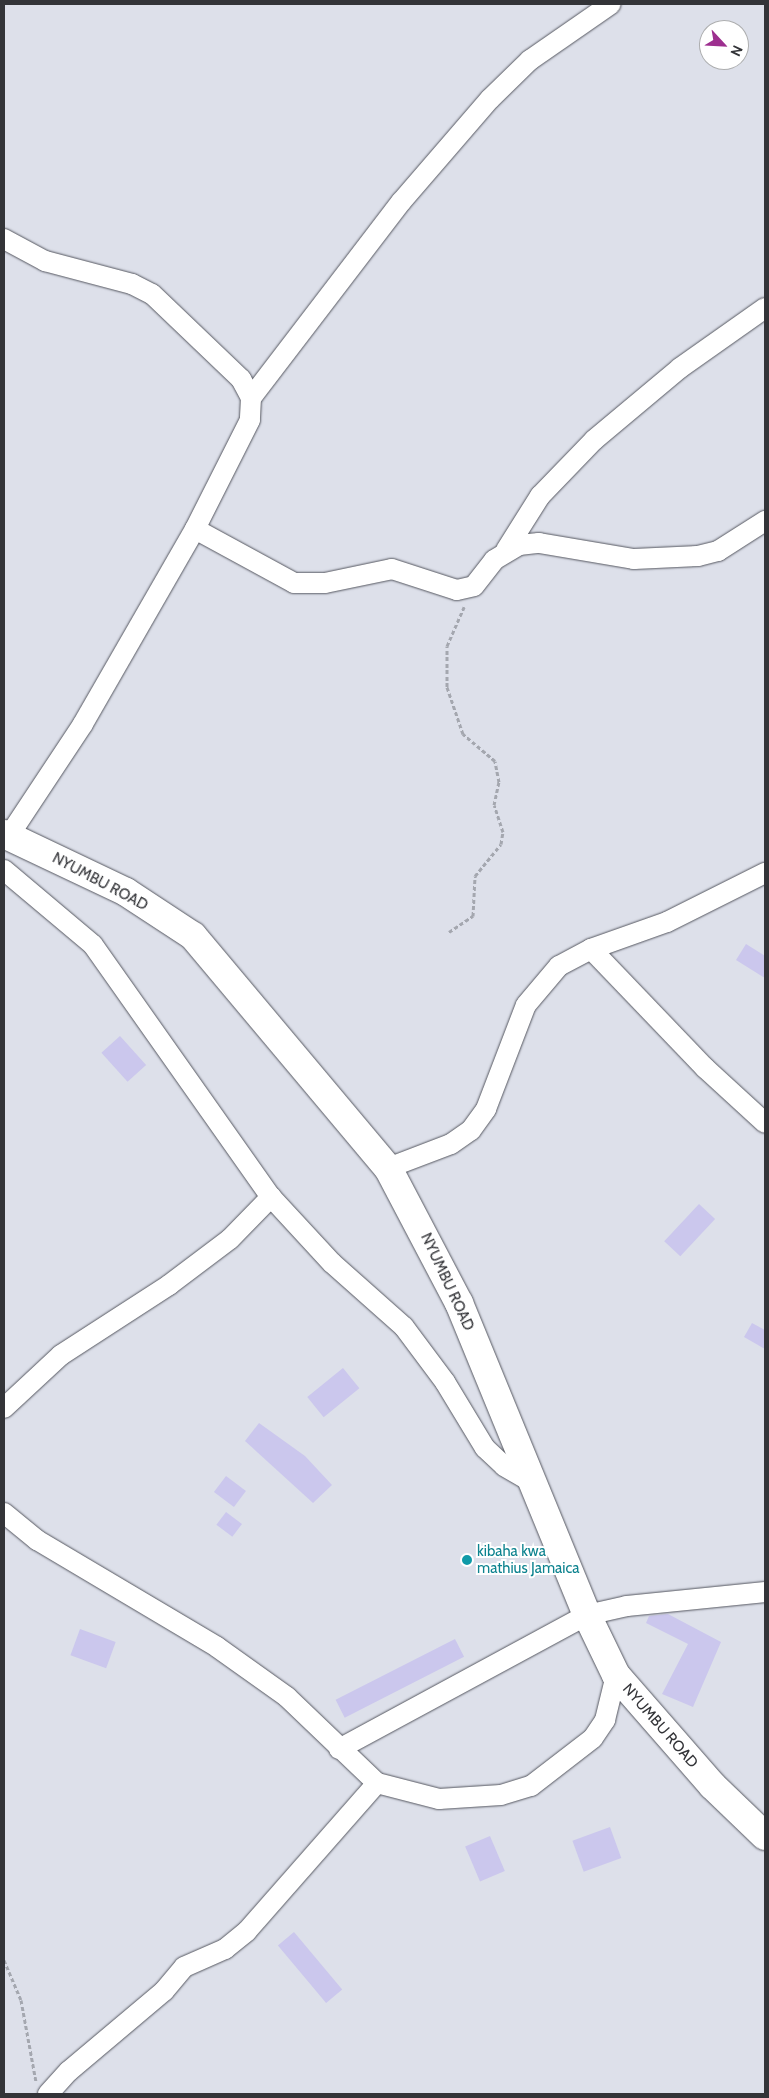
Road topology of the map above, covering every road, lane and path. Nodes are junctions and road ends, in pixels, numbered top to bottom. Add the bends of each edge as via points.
1 (611, 4) edge
2 (4, 239) edge
3 (765, 308) edge
4 (251, 398) junction
5 (765, 521) edge
6 (195, 529) junction
7 (506, 550) junction
8 (474, 586) junction
9 (6, 835) edge
10 (4, 870) edge
11 (765, 873) edge
12 (449, 932) dead end
13 (591, 949) junction
14 (765, 1123) edge
15 (388, 1168) junction
16 (271, 1197) junction
17 (4, 1408) edge
18 (534, 1483) junction
19 (4, 1513) edge
20 (765, 1592) edge
21 (587, 1615) junction
22 (616, 1675) junction
23 (339, 1749) junction
24 (377, 1783) junction
25 (765, 1836) edge
26 (4, 1960) edge
27 (43, 2091) edge

1 - 4 street via 530,60 490,99 401,202
2 - 4 street via 45,261 132,284 152,294 240,379
3 - 7 street via 680,368 594,440 540,496
4 - 6 street via 250,420
5 - 7 street via 718,551 698,556 615,557 539,543
6 - 8 street via 294,583 325,583 392,569 457,590
6 - 9 street via 83,724
7 - 8 street
8 - 12 path via 447,646 447,687 464,734 495,761 499,782 494,805 503,832 501,844 475,876 473,916
9 - 15 street, NYUMBU ROAD via 126,892 193,936
10 - 16 street via 93,945
11 - 13 street via 667,922
13 - 14 street via 705,1068
13 - 15 street via 560,966 539,985 513,1033 486,1109 471,1130 451,1144
15 - 18 street, NYUMBU ROAD via 459,1303
16 - 17 street via 230,1238 169,1285 60,1355
16 - 18 street via 332,1263 404,1327 445,1382 485,1448 504,1466
18 - 21 street, NYUMBU ROAD
19 - 23 street via 37,1540 217,1647 287,1697
20 - 21 street via 627,1606
21 - 22 street, NYUMBU ROAD
21 - 23 street
22 - 24 street via 605,1720 593,1738 531,1786 501,1796 439,1799
22 - 25 street, NYUMBU ROAD via 713,1786
23 - 24 street
24 - 27 street via 247,1931 225,1949 184,1967 164,1991
26 - 27 path via 21,2000

